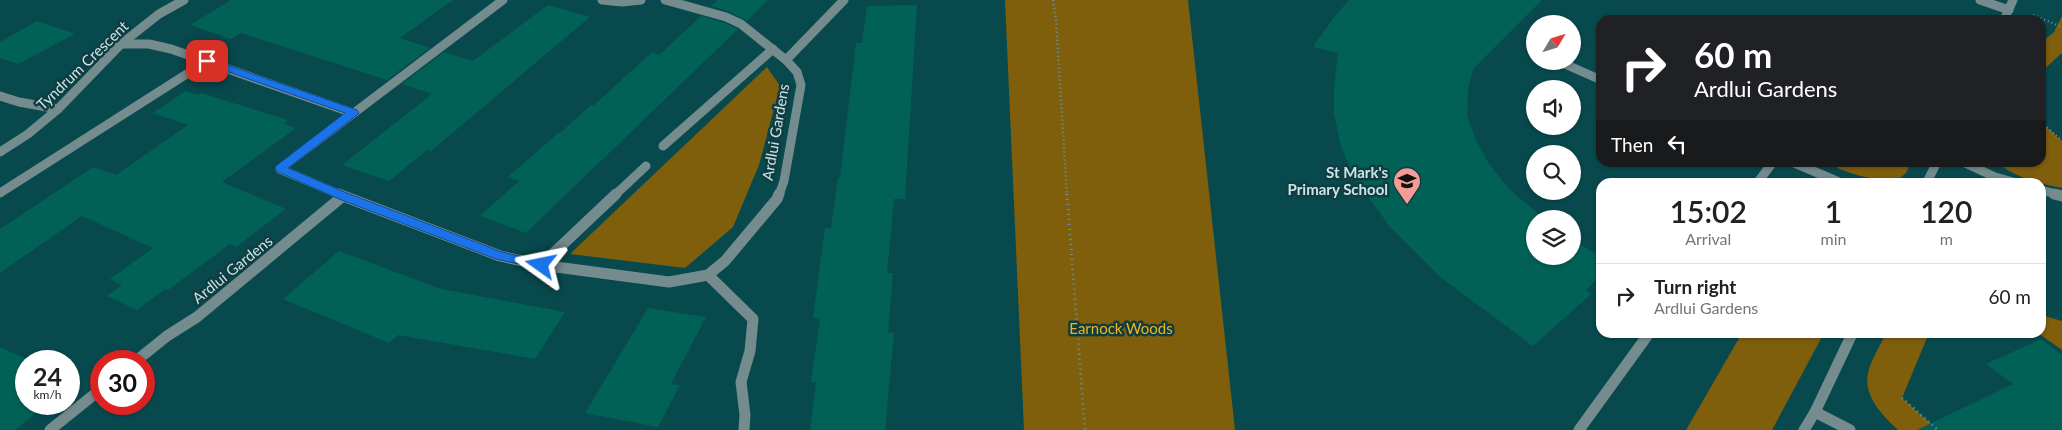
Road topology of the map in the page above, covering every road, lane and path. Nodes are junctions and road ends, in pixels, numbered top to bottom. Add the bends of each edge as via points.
1 (184, 0) edge
2 (503, 0) edge
3 (602, 0) edge
4 (641, 0) edge
5 (665, 0) edge
6 (844, 0) edge
7 (1053, 0) edge
8 (1980, 0) edge
9 (2011, 5) edge
10 (2034, 15) edge
11 (2046, 20) edge
12 (2062, 27) edge
13 (121, 44) junction
14 (773, 49) junction
15 (786, 60) junction
16 (207, 61) junction
17 (1578, 70) edge
18 (1596, 78) edge
19 (0, 96) edge
20 (58, 109) junction
21 (353, 113) junction
22 (2046, 127) edge
23 (2062, 141) edge
24 (663, 146) dead end
25 (0, 152) edge
26 (646, 166) dead end
27 (1769, 167) edge
28 (1804, 167) edge
29 (1974, 167) edge
30 (1761, 178) edge
31 (1830, 178) edge
32 (1999, 178) edge
33 (2046, 191) edge
34 (0, 193) edge
35 (343, 196) junction
36 (2062, 196) edge
37 (541, 265) junction
38 (708, 275) junction
39 (1646, 338) edge
40 (1850, 338) edge
41 (150, 350) edge
42 (90, 398) edge
43 (1902, 398) dead end
44 (1815, 412) junction
45 (50, 430) edge
46 (744, 430) edge
47 (1085, 430) edge
48 (1579, 430) edge
49 (1804, 430) edge
50 (1850, 430) edge
51 (1938, 430) edge

1 - 13 street, Tyndrum Crescent via 159,14
2 - 21 street
3 - 4 street
5 - 14 street, Ardlui Gardens via 726,17 741,24
6 - 15 street
7 - 47 path
8 - 9 street
9 - 10 path
11 - 12 path
13 - 16 street via 149,44
13 - 20 street, Tyndrum Crescent
14 - 15 street, Ardlui Gardens
14 - 24 street
15 - 38 street, Ardlui Gardens via 801,85 784,181 777,199 725,261
16 - 21 street
16 - 34 street
17 - 18 street
19 - 20 street
20 - 25 street, Tyndrum Crescent
21 - 35 street via 280,169
22 - 23 path
26 - 37 street
27 - 30 street
28 - 31 street
29 - 32 street
33 - 36 street
35 - 37 street via 500,256
35 - 41 street, Ardlui Gardens via 197,317
37 - 38 street via 670,282
38 - 46 street via 753,319 750,351 741,382
39 - 48 street
40 - 44 street
42 - 45 street
43 - 51 path
44 - 49 street
44 - 50 street

